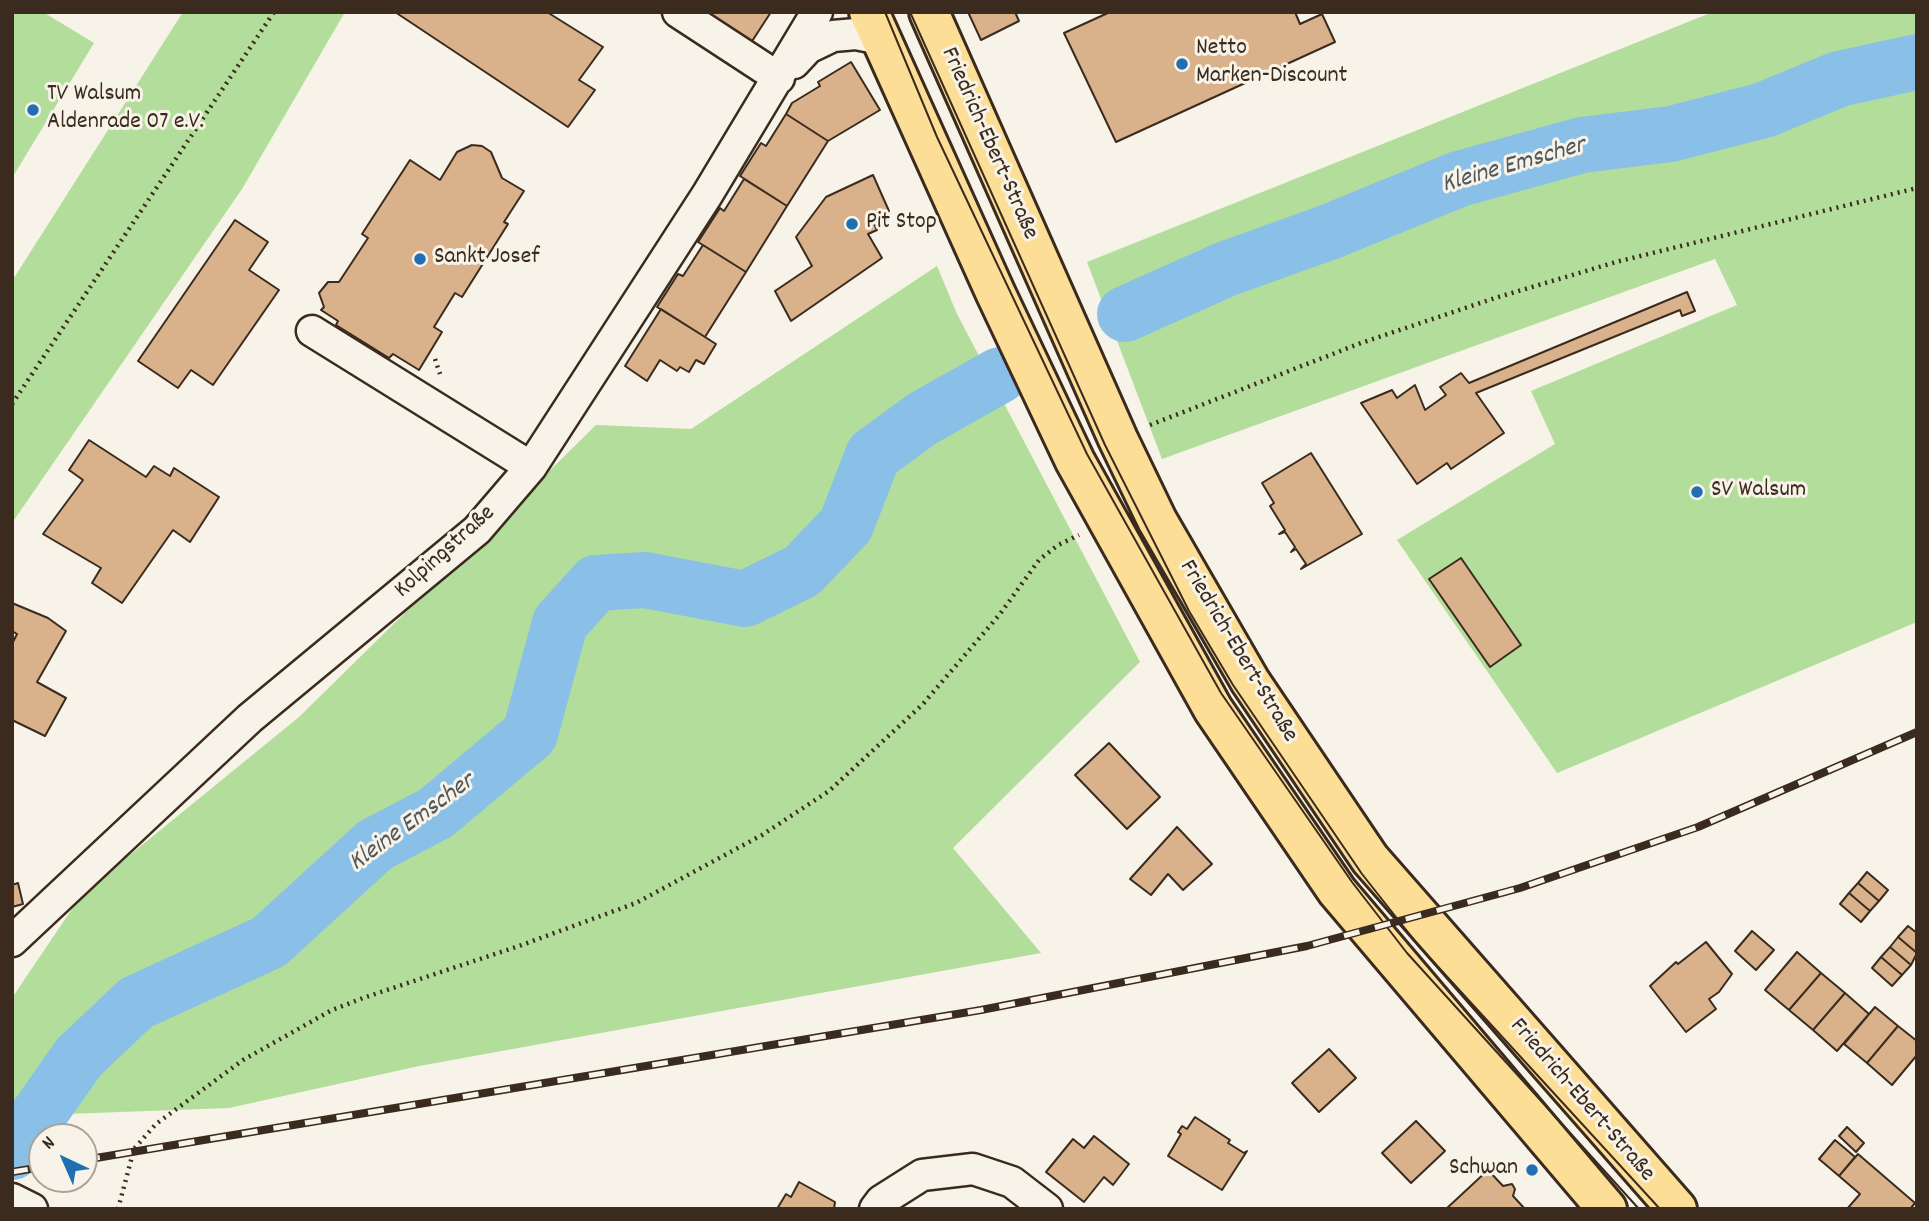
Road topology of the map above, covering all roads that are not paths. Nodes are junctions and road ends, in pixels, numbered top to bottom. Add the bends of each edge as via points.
1 (678, 12) edge
2 (817, 12) edge
3 (929, 12) edge
4 (875, 26) edge
5 (779, 78) junction
6 (312, 331) dead end
7 (531, 467) junction
8 (12, 941) edge
9 (12, 1199) edge
10 (32, 1209) edge
11 (874, 1209) edge
12 (1047, 1209) edge
13 (1608, 1209) edge
14 (1677, 1209) edge

1 - 5 street
2 - 5 street, Kolpingstraße
3 - 14 main road, Friedrich-Ebert-Straße via 1118,439 1157,520 1251,681 1370,859
4 - 5 street, Kolpingstraße via 833,36 808,48
4 - 13 main road, Friedrich-Ebert-Straße via 1075,461 1213,709 1336,891
5 - 7 street, Kolpingstraße
6 - 7 street
7 - 8 street, Kolpingstraße via 477,530 250,719
9 - 10 street
11 - 12 street via 922,1175 974,1170 1012,1182

